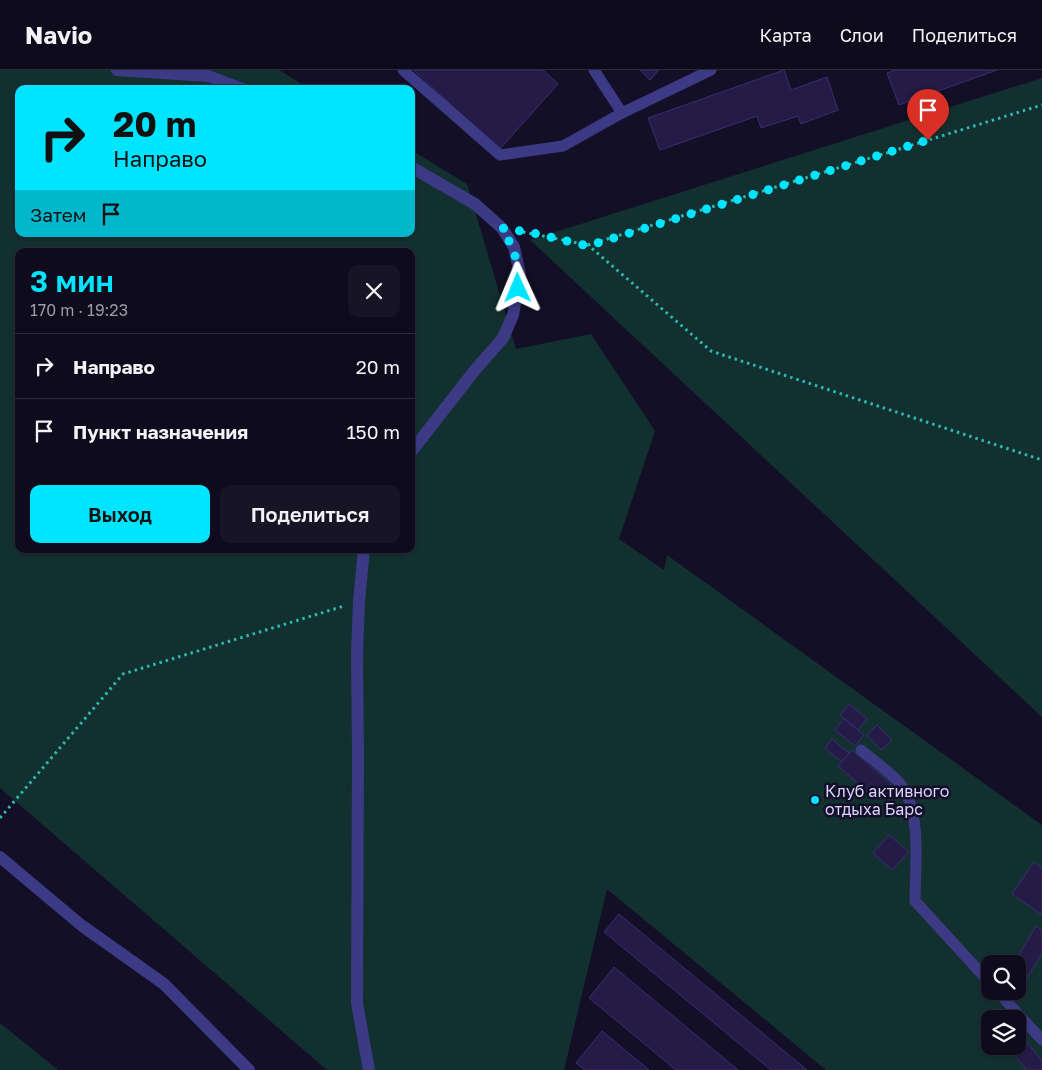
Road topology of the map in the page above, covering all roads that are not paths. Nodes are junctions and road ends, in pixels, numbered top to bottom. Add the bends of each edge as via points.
1 (116, 70) edge
2 (403, 70) edge
3 (594, 70) edge
4 (711, 70) edge
5 (232, 85) edge
6 (622, 113) junction
7 (415, 169) edge
8 (415, 447) edge
9 (364, 553) edge
10 (861, 750) dead end
11 (0, 857) edge
12 (981, 973) edge
13 (1005, 1000) edge
14 (1042, 1040) edge
15 (249, 1070) edge
16 (369, 1070) edge

1 - 5 street via 208,76
2 - 6 lane via 500,155 563,146
3 - 6 lane
4 - 6 lane
7 - 8 street via 475,204 502,228 514,247 520,274 514,315 502,338
9 - 16 street via 357,653 357,1003
10 - 12 lane via 900,784 908,797 916,845 914,901
11 - 15 street via 81,925 164,984
13 - 14 lane

